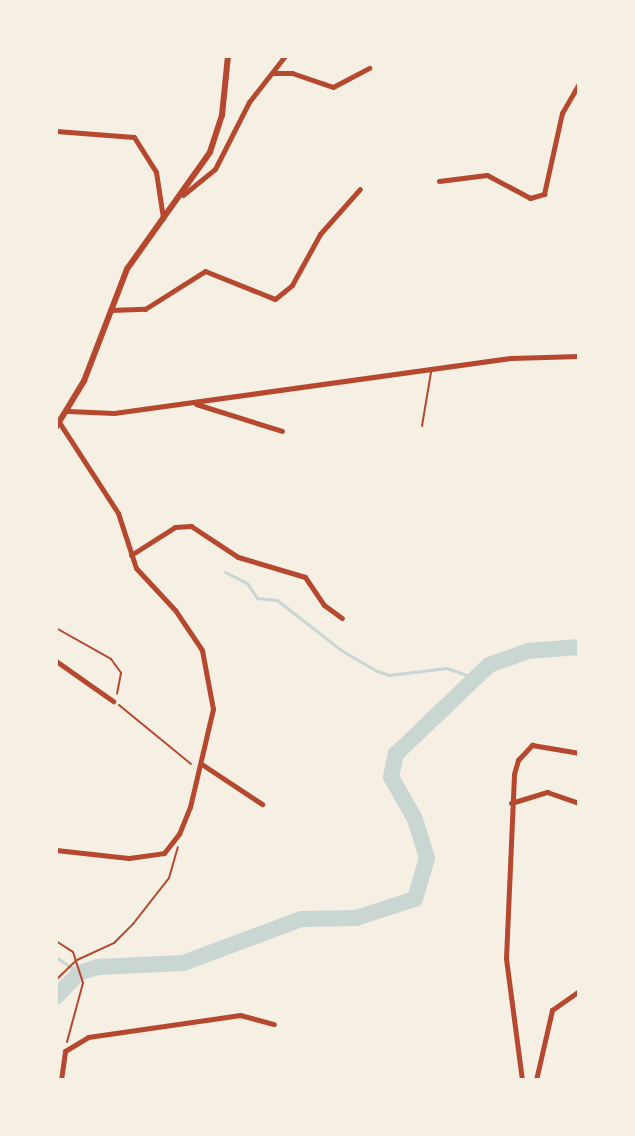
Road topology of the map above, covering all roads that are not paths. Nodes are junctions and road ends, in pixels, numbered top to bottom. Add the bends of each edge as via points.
1 (228, 56) edge
2 (285, 56) edge
3 (369, 68) dead end
4 (274, 73) junction
5 (579, 83) edge
6 (56, 131) edge
7 (439, 181) dead end
8 (360, 189) dead end
9 (183, 195) junction
10 (163, 219) junction
11 (110, 310) junction
12 (579, 356) edge
13 (432, 371) junction
14 (193, 403) junction
15 (68, 411) junction
16 (58, 424) edge
17 (422, 426) dead end
18 (282, 431) dead end
19 (131, 555) junction
20 (342, 618) dead end
21 (56, 661) edge
22 (113, 701) road end
23 (579, 753) edge
24 (202, 764) junction
25 (579, 803) edge
26 (262, 804) dead end
27 (510, 804) junction
28 (56, 850) edge
29 (579, 991) edge
30 (274, 1024) dead end
31 (61, 1080) edge
32 (522, 1080) edge
33 (536, 1080) edge

1 - 9 street via 217,133
2 - 4 street
3 - 4 street via 333,87 292,73
4 - 9 street via 249,102 215,169
5 - 7 street via 562,113 544,194 530,198 487,175
6 - 10 street via 134,137 156,172
8 - 11 street via 320,234 292,285 275,299 205,271 145,309
9 - 10 street
10 - 11 street via 127,269
11 - 15 street
12 - 13 street via 532,356
13 - 14 street
13 - 17 lane
14 - 15 street via 96,414
14 - 18 street
15 - 16 street
16 - 19 street via 118,513
19 - 20 street via 175,527 191,526 238,557 305,577 324,605
19 - 24 street via 141,576 189,629 210,672 213,709
21 - 22 street
23 - 27 street via 541,745 527,748 518,760
24 - 26 street
24 - 28 street via 179,834 164,853 147,858
25 - 27 street via 547,792
27 - 32 street via 507,979
29 - 33 street via 552,1010
30 - 31 street via 249,1016 88,1037 65,1051

